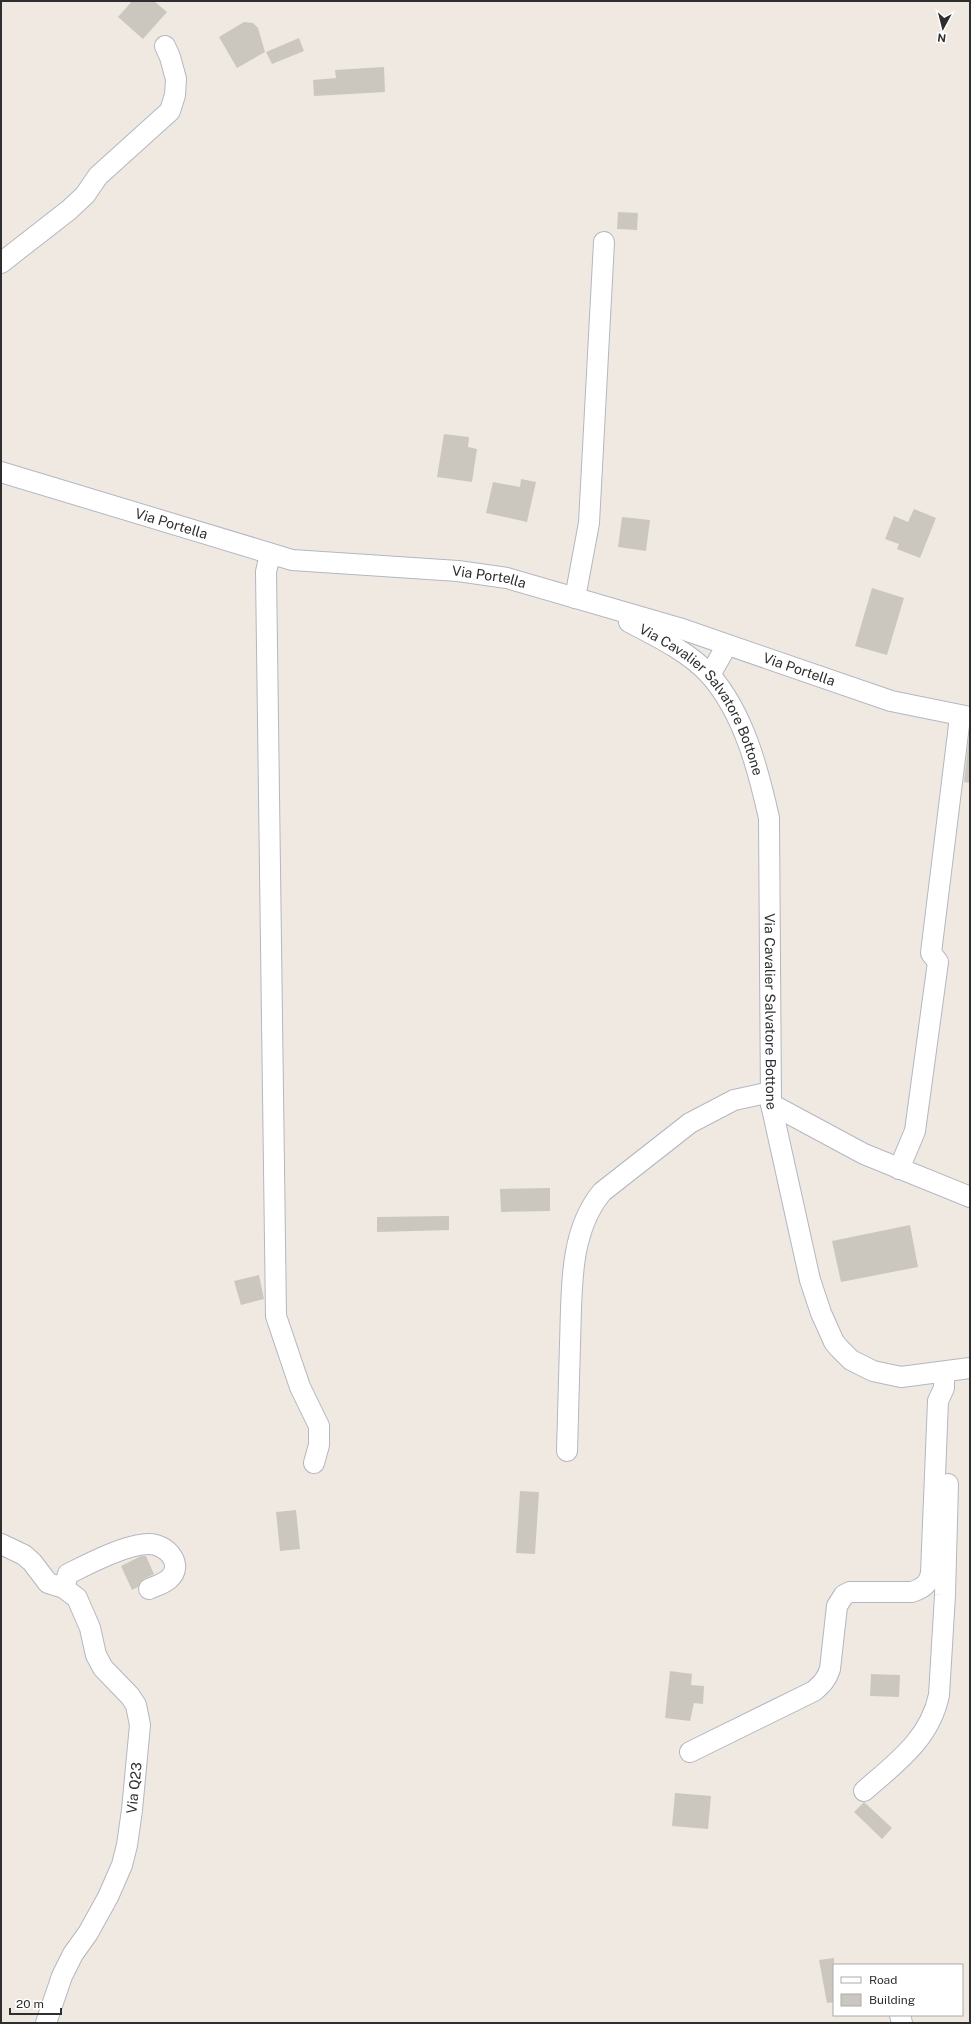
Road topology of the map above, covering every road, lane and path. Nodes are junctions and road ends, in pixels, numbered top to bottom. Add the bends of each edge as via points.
1 (165, 46) dead end
2 (604, 242) dead end
3 (1, 263) edge
4 (1, 472) edge
5 (270, 554) junction
6 (584, 601) junction
7 (727, 645) junction
8 (710, 675) junction
9 (965, 717) edge
10 (771, 1098) junction
11 (899, 1168) junction
12 (970, 1197) edge
13 (970, 1368) edge
14 (944, 1380) junction
15 (567, 1451) dead end
16 (314, 1463) dead end
17 (1, 1544) edge
18 (64, 1588) junction
19 (149, 1589) dead end
20 (690, 1752) dead end
21 (864, 1791) dead end
22 (46, 2023) edge

1 - 3 street via 176,79 170,111 98,176 69,210
2 - 6 street
4 - 5 street, Via Portella
5 - 6 street, Via Portella via 292,560 465,572 507,578
5 - 16 street via 266,572 276,1316 300,1387 319,1426 319,1445
6 - 7 street, Via Portella via 679,628
6 - 8 street, Via Cavalier Salvatore Bottone via 678,650
7 - 8 street
7 - 9 street, Via Portella via 891,701
8 - 10 street, Via Cavalier Salvatore Bottone via 724,695 746,738 762,788 768,818
9 - 11 street via 931,953 938,962 915,1131
10 - 11 street via 864,1154
10 - 14 street, Via Cavalier Salvatore Bottone via 810,1280 834,1342 858,1364 888,1376
10 - 15 street via 734,1100 690,1123 602,1192 593,1204 580,1234 573,1284
11 - 12 street
13 - 14 street, Via Cavalier Salvatore Bottone
14 - 20 street via 938,1401 931,1573 926,1585 912,1592 850,1592 844,1595 838,1606 830,1668 820,1686
14 - 21 street via 950,1402 945,1595 937,1702 930,1721 913,1748
17 - 18 street, Via Q23 via 24,1555 48,1583
18 - 19 street via 68,1574 109,1554 147,1544 159,1545 169,1551 174,1562 174,1570 170,1579
18 - 22 street, Via Q23 via 77,1598 83,1609 96,1655 103,1668 136,1705 140,1734 128,1838 122,1865 108,1897 62,1976

